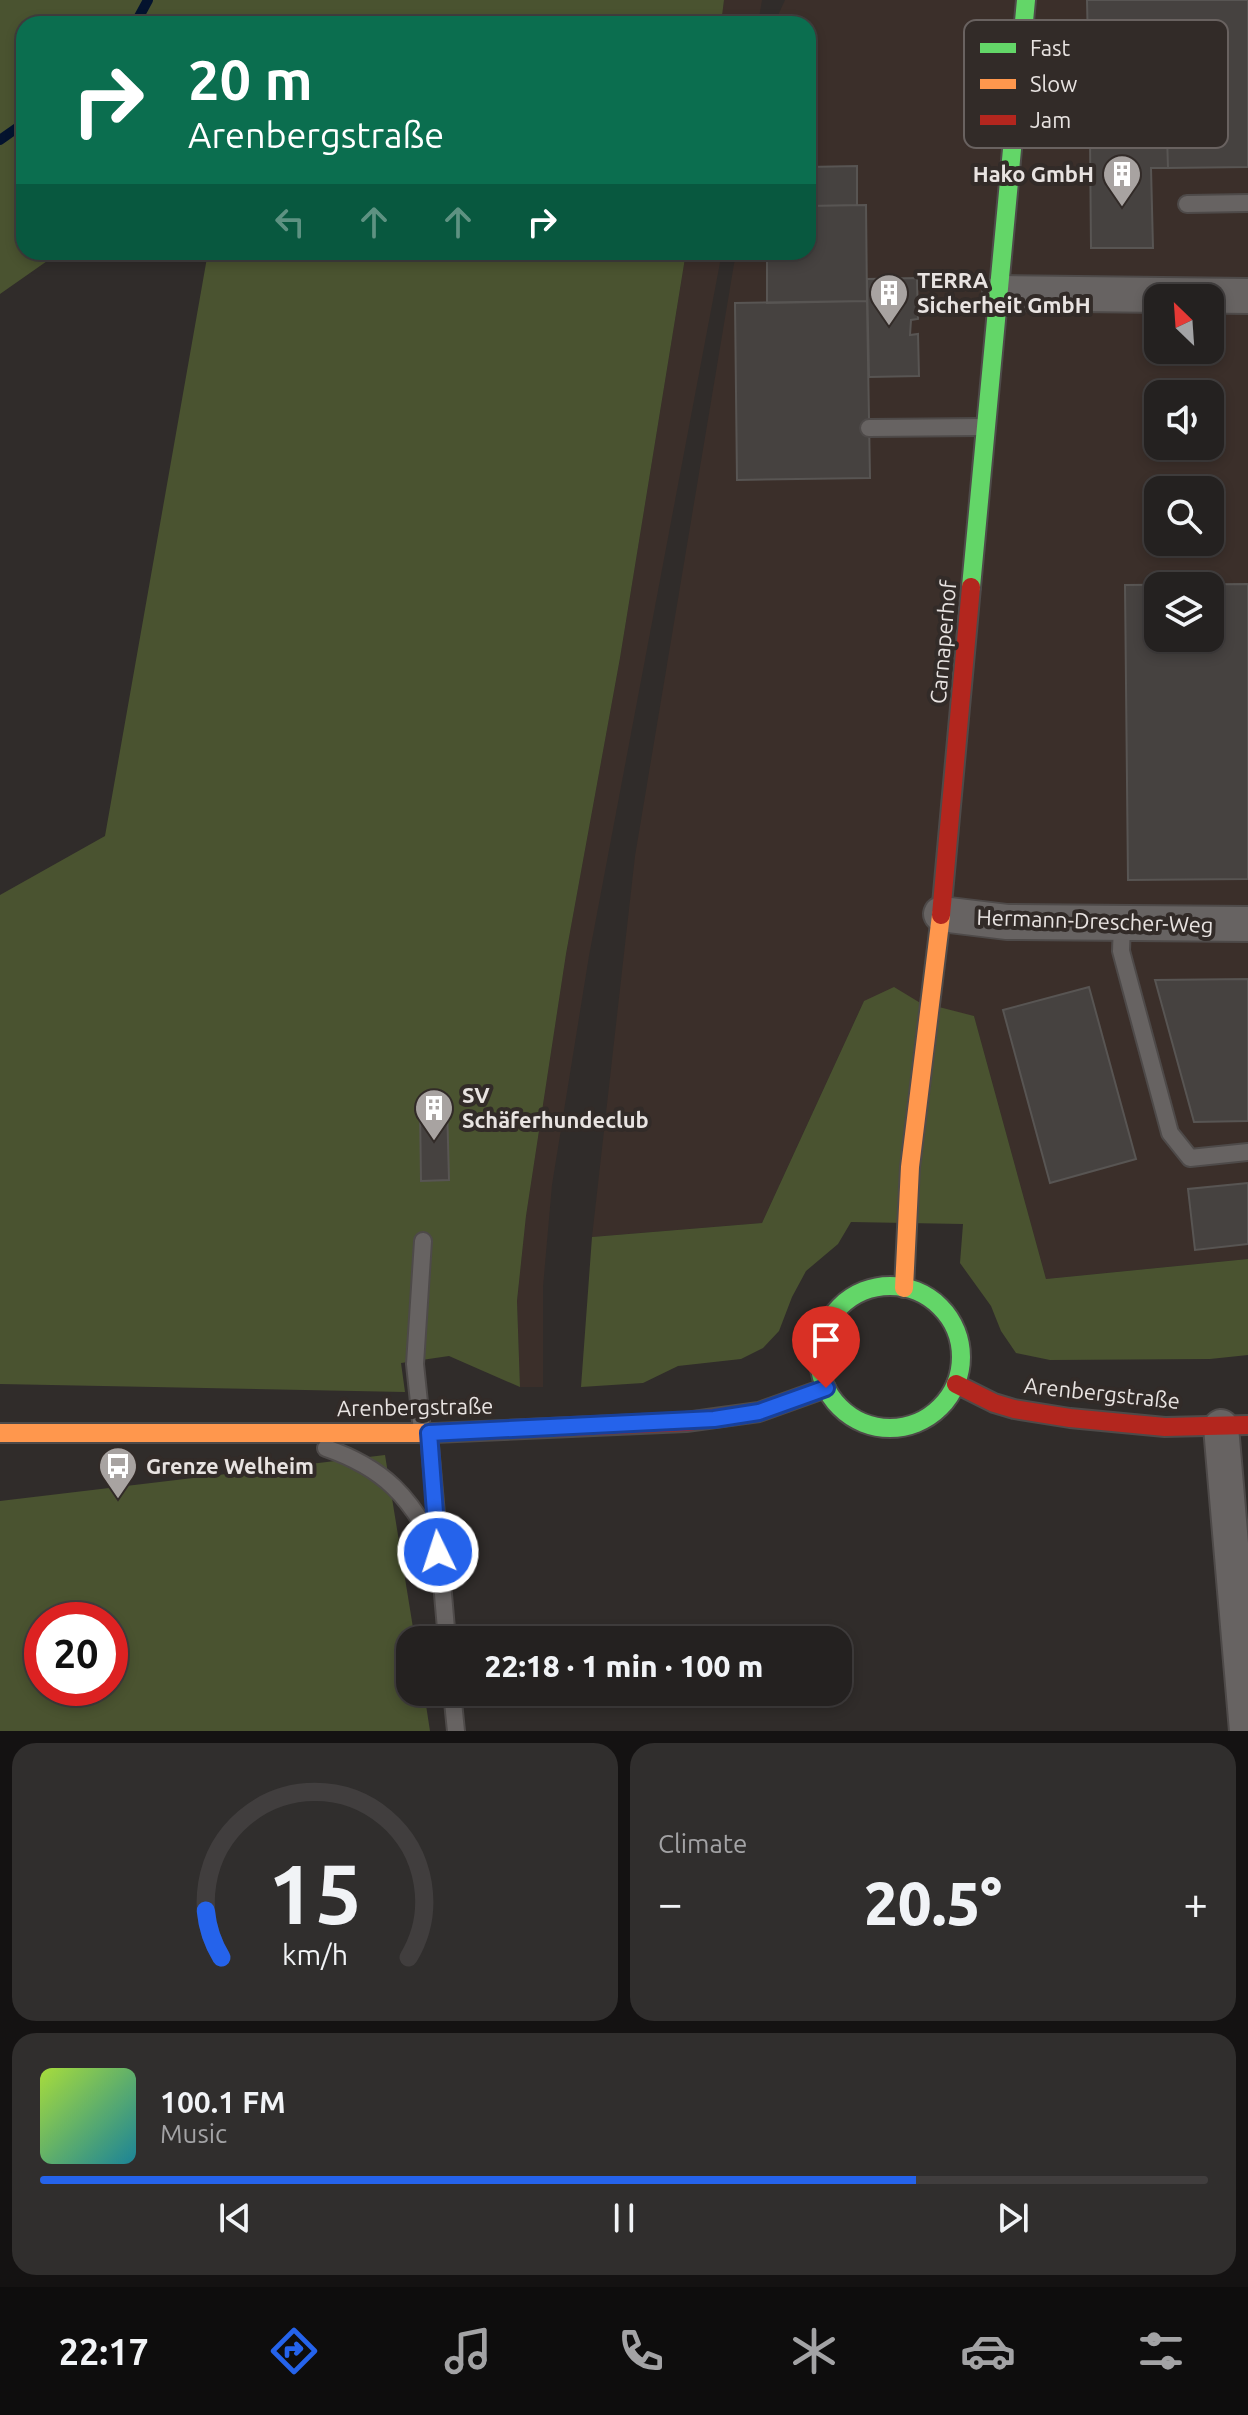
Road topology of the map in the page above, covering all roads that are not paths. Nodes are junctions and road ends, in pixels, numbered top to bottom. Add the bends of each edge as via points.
1 (1026, 0) edge
2 (1024, 20) edge
3 (1013, 148) edge
4 (1248, 203) edge
5 (1187, 204) dead end
6 (1000, 293) junction
7 (1248, 296) edge
8 (987, 427) junction
9 (869, 428) dead end
10 (941, 914) junction
11 (1122, 923) junction
12 (1248, 924) edge
13 (1248, 1152) edge
14 (423, 1241) dead end
15 (904, 1288) junction
16 (956, 1384) junction
17 (826, 1388) junction
18 (1235, 1426) edge
19 (0, 1433) edge
20 (426, 1433) junction
21 (270, 1434) junction
22 (438, 1552) junction
23 (446, 1626) edge
24 (453, 1706) edge
25 (456, 1731) edge
26 (1247, 1731) edge

1 - 2 main road, Carnaperhof
3 - 6 main road, Carnaperhof
4 - 5 lane
6 - 7 street
6 - 8 main road, Carnaperhof
8 - 9 lane
8 - 10 main road, Carnaperhof
10 - 11 street, Hermann-Drescher-Weg via 1007,922
10 - 15 main road, Carnaperhof via 910,1167
11 - 12 street, Hermann-Drescher-Weg
11 - 13 lane via 1121,951 1170,1133 1190,1158
14 - 20 lane via 415,1364
15 - 16 main road via 927,1297 952,1324 960,1347
15 - 17 main road via 865,1290 833,1314 819,1350
16 - 17 main road via 930,1415 894,1428 853,1418
16 - 18 main road, Arenbergstraße via 994,1403 1037,1413 1127,1425
17 - 20 main road, Arenbergstraße via 759,1412 714,1419
18 - 26 street
19 - 21 main road, Arenbergstraße
20 - 21 main road, Arenbergstraße
20 - 22 lane
21 - 22 lane via 323,1447 368,1466 400,1490
22 - 23 lane
24 - 25 lane

